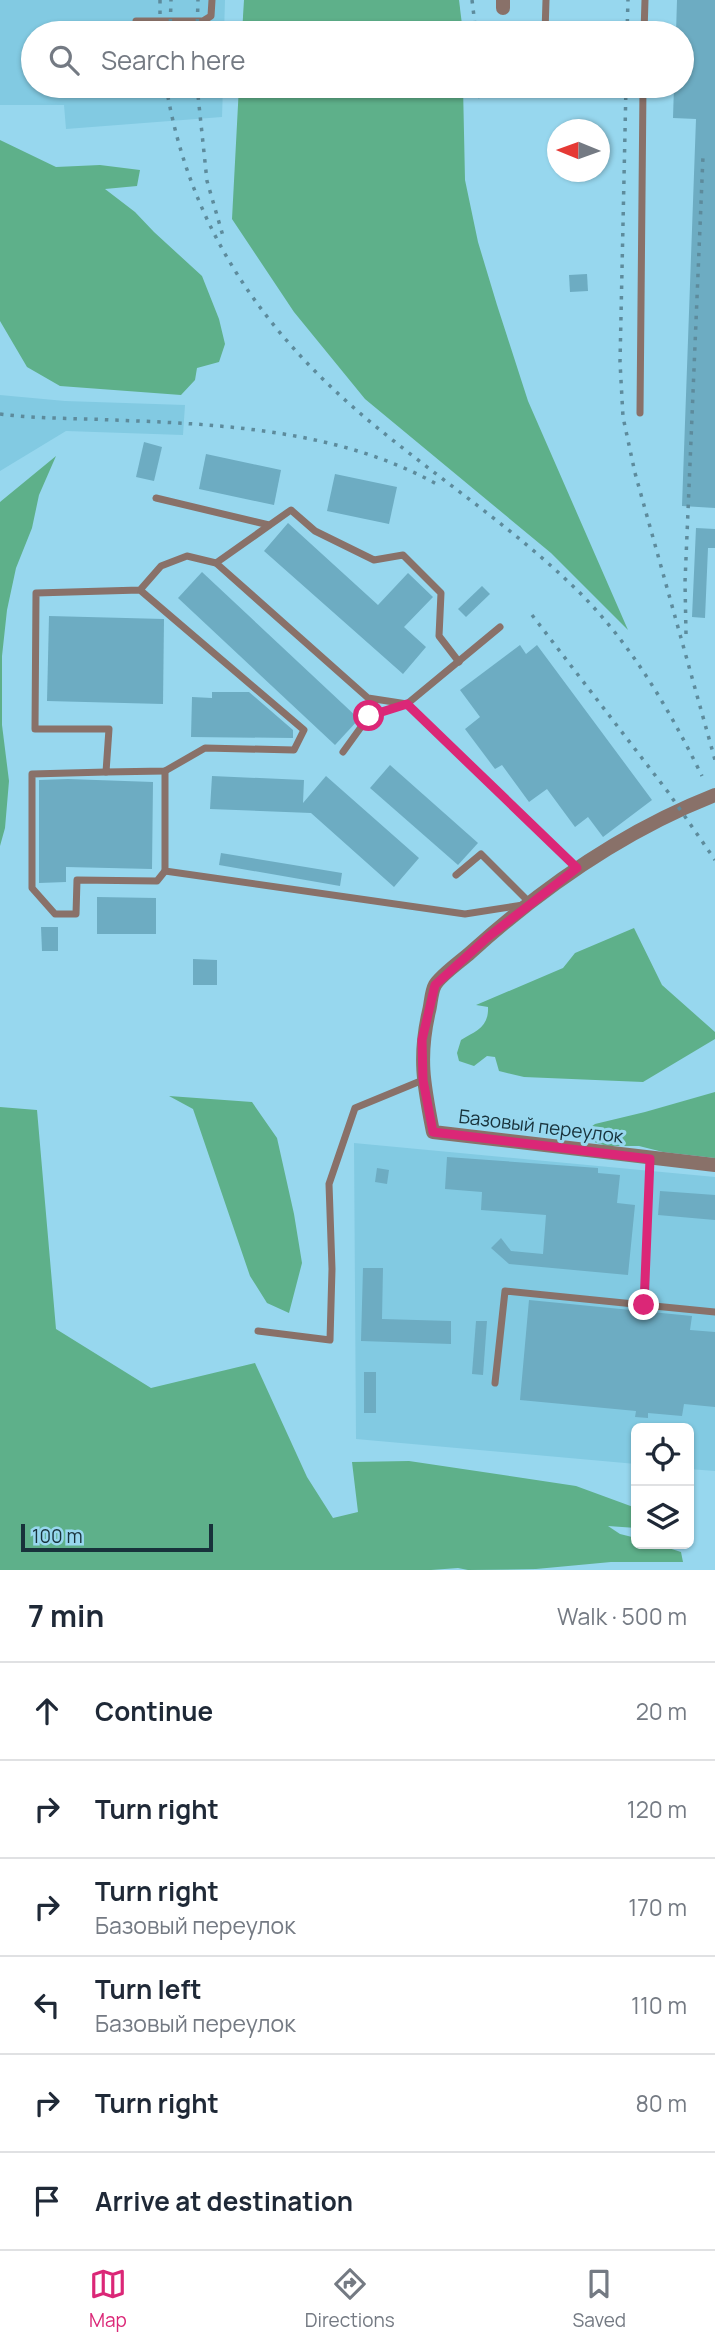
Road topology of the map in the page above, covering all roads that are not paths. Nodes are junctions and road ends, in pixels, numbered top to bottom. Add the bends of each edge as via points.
1 (212, 0) edge
2 (546, 0) edge
3 (645, 0) edge
4 (136, 21) dead end
5 (545, 21) edge
6 (644, 21) edge
7 (643, 98) edge
8 (640, 413) dead end
9 (156, 498) dead end
10 (269, 525) junction
11 (216, 563) junction
12 (140, 590) junction
13 (500, 627) dead end
14 (459, 662) junction
15 (407, 704) junction
16 (343, 752) dead end
17 (165, 771) junction
18 (106, 772) junction
19 (715, 795) edge
20 (577, 868) junction
21 (165, 871) junction
22 (456, 875) dead end
23 (531, 904) junction
24 (423, 1080) junction
25 (650, 1159) junction
26 (715, 1165) edge
27 (644, 1305) junction
28 (715, 1312) edge
29 (258, 1331) dead end
30 (495, 1383) dead end

1 - 4 lane via 211,16 203,20
2 - 5 lane
3 - 6 lane
7 - 8 lane
9 - 10 lane
10 - 11 lane
10 - 14 lane via 291,510 315,531 374,560 403,555 441,593 439,636
11 - 12 lane via 187,556 161,566
11 - 15 lane via 368,698
12 - 17 lane via 304,730 294,750 205,748
12 - 18 lane via 36,593 35,729 109,729
13 - 14 lane
14 - 15 lane
15 - 16 lane via 369,716
15 - 20 lane
17 - 18 lane
17 - 21 lane
18 - 21 lane via 33,774 32,888 55,914 76,914 77,880 157,881
19 - 20 street, Базовый переулок via 629,834
20 - 23 street, Базовый переулок
21 - 23 lane via 465,914
22 - 23 lane via 481,854
23 - 24 street, Базовый переулок via 435,985 422,1040
24 - 25 street, Базовый переулок via 433,1132
24 - 29 lane via 355,1108 329,1184 330,1340
25 - 26 street, Базовый переулок
25 - 27 lane
27 - 28 lane
27 - 30 lane via 505,1291

